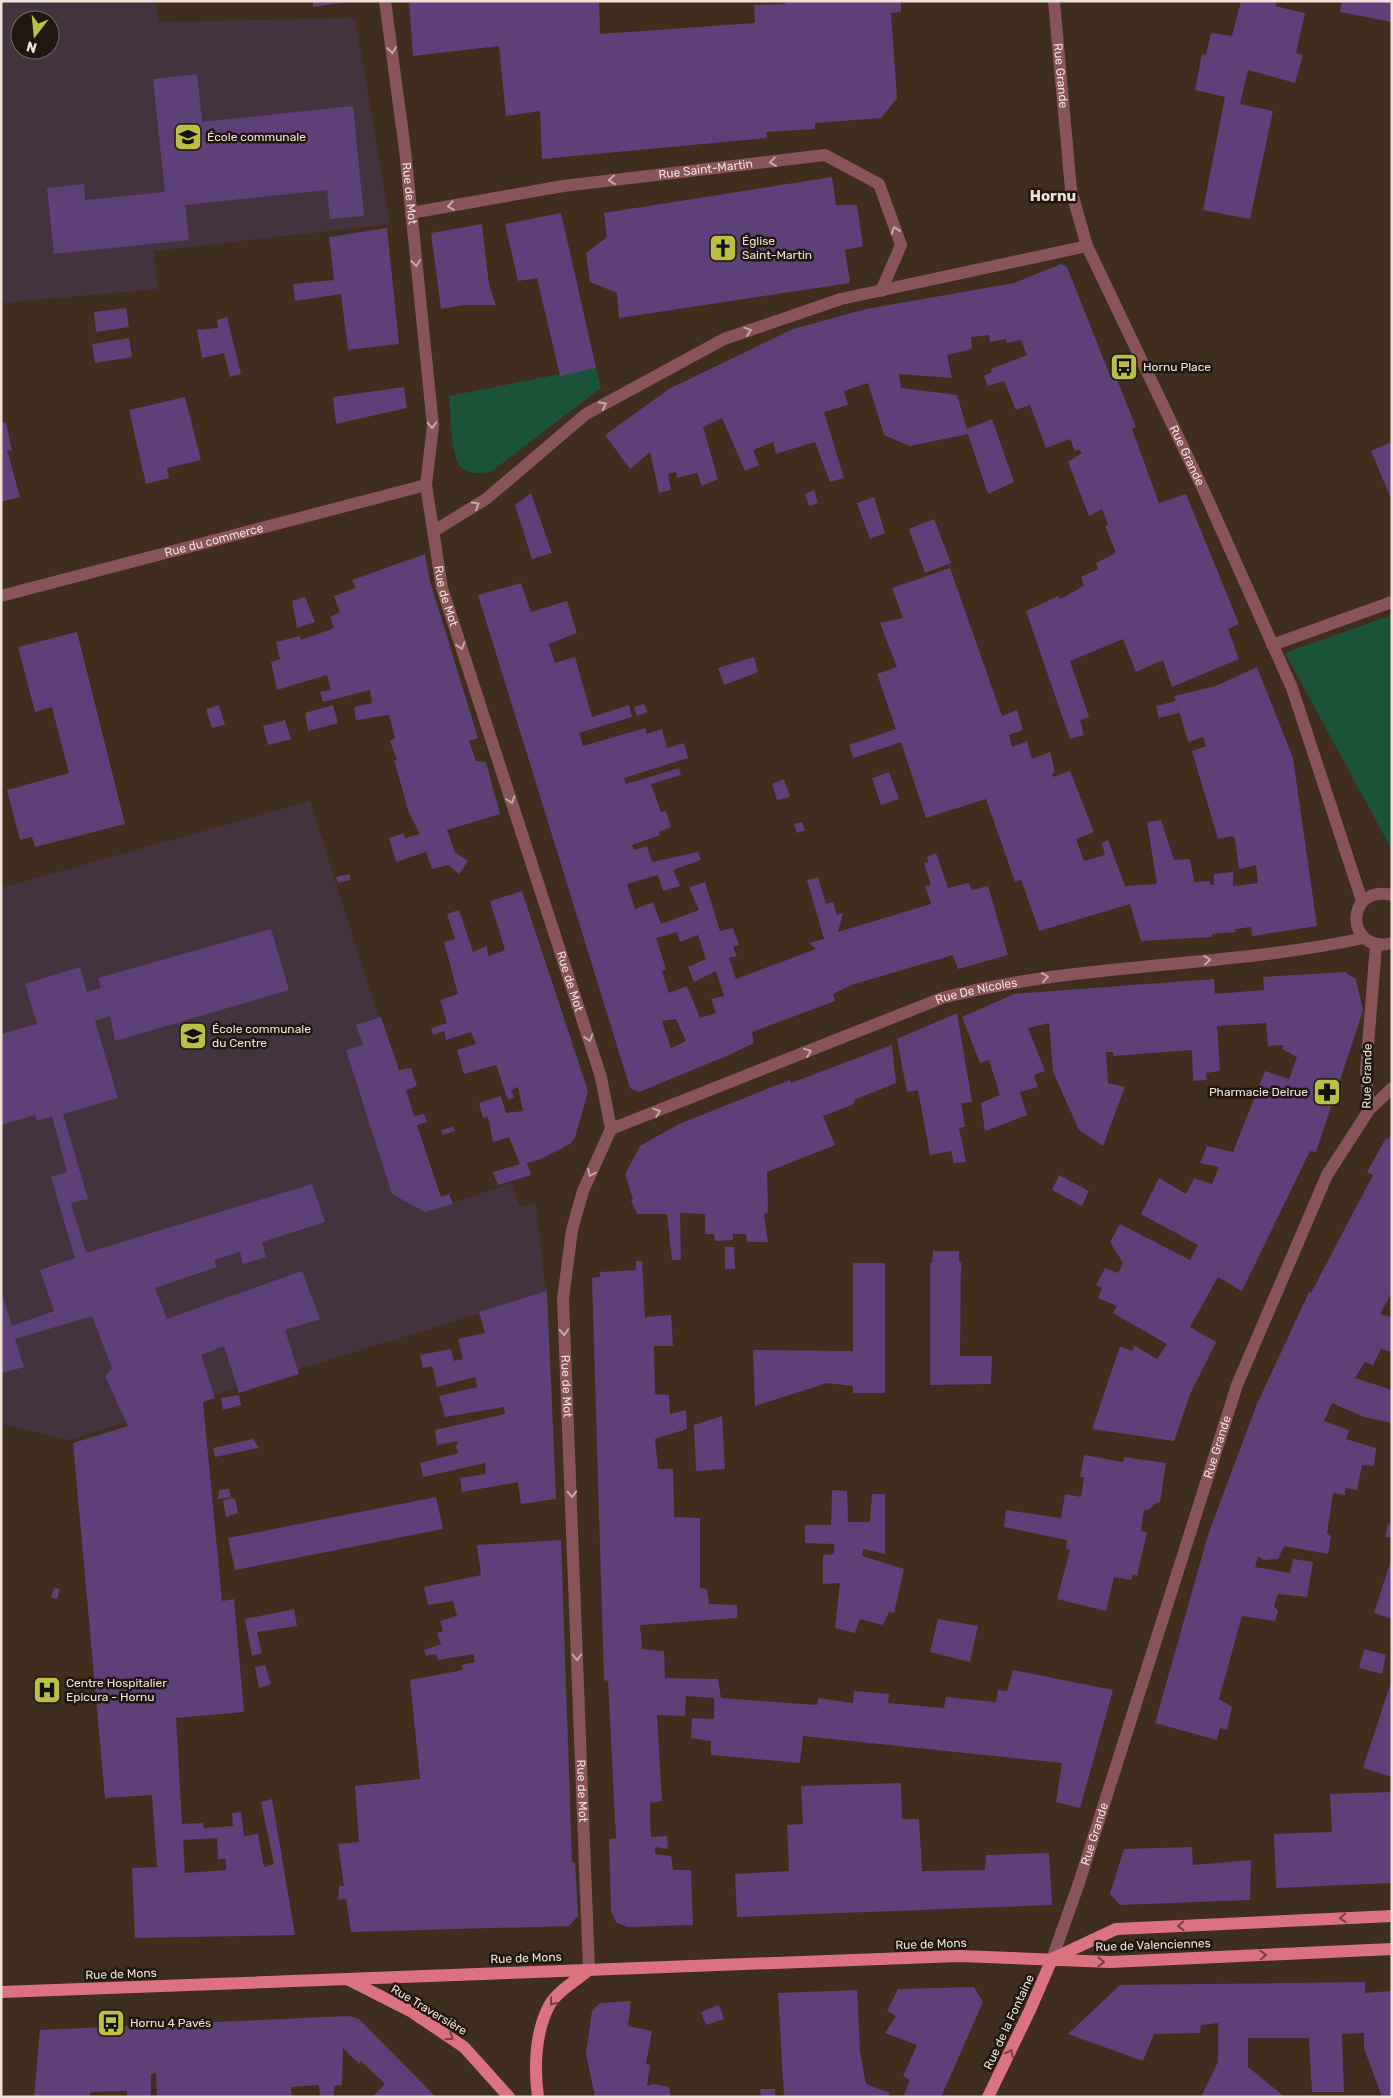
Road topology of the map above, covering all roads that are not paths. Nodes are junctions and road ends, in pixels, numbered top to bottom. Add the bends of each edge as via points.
1 (386, 1) edge
2 (1054, 1) edge
3 (411, 213) junction
4 (1087, 246) junction
5 (881, 291) junction
6 (426, 485) junction
7 (434, 531) junction
8 (1, 596) edge
9 (1392, 602) edge
10 (1272, 645) junction
11 (1392, 895) edge
12 (1362, 901) junction
13 (1370, 941) junction
14 (1392, 943) edge
15 (1392, 1088) edge
16 (1369, 1110) junction
17 (612, 1129) junction
18 (1392, 1916) edge
19 (1392, 1949) edge
20 (1052, 1959) junction
21 (589, 1970) junction
22 (347, 1978) junction
23 (1, 1992) edge
24 (509, 2097) edge
25 (538, 2097) edge
26 (988, 2097) edge

1 -> 3 street, Rue de Mot
2 - 4 street, Rue Grande via 1071,190
5 -> 3 street, Rue Saint-Martin via 901,245 879,184 825,155 563,186
3 -> 6 street, Rue de Mot via 433,426
4 - 5 street
4 - 10 street, Rue Grande via 1204,491
7 -> 5 street via 486,500 586,414 715,344 841,299
6 - 7 street, Rue de Mot
6 - 8 street, Rue du commerce
7 -> 17 street, Rue de Mot via 442,588 601,1077
9 - 10 street
10 - 12 street, Rue Grande via 1292,688
11 - 12 street via 1381,893
12 - 13 street, Rue Grande via 1356,920 1358,930
13 - 14 street
13 - 16 street, Rue Grande via 1366,1072
17 -> 13 street, Rue De Nicoles via 942,998 984,987
15 - 16 street
16 - 20 street, Rue Grande via 1327,1175 1238,1385
17 -> 21 street, Rue de Mot via 583,1191 572,1230 563,1300
18 -> 20 main road, Rue de Valenciennes via 1116,1929
20 -> 19 main road, Rue de Valenciennes via 1110,1962
20 - 21 main road, Rue de Mons via 959,1956
26 -> 20 main road, Rue de la Fontaine
21 - 22 main road, Rue de Mons
21 -> 25 main road via 549,2005 538,2038
22 - 23 main road, Rue de Mons
22 -> 24 main road, Rue Traversière via 412,2012 464,2047

